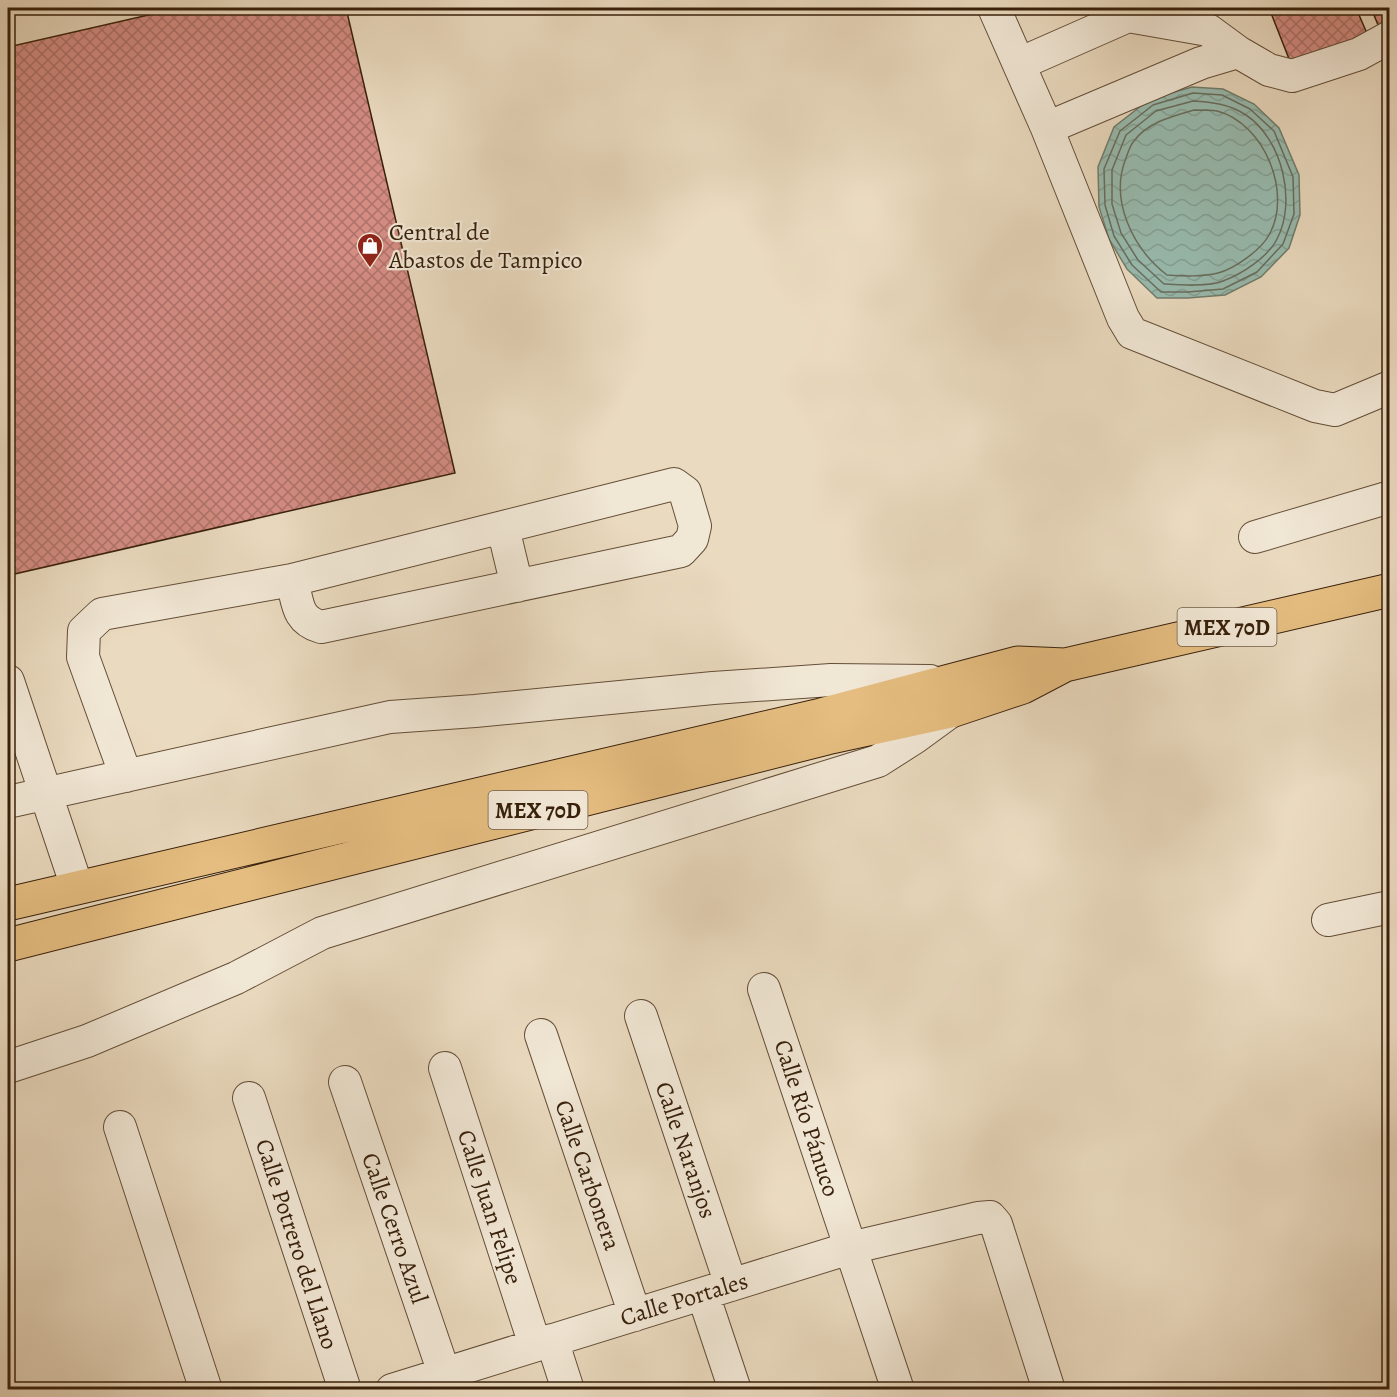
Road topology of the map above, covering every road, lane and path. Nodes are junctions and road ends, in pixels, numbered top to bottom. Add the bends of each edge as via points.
1 (994, 8) edge
2 (1389, 37) edge
3 (1238, 52) junction
4 (1019, 64) junction
5 (1047, 128) junction
6 (1389, 387) edge
7 (1389, 497) edge
8 (503, 528) junction
9 (1255, 537) dead end
10 (292, 580) junction
11 (518, 586) junction
12 (1389, 590) edge
13 (8, 681) edge
14 (947, 696) junction
15 (126, 776) junction
16 (45, 794) junction
17 (8, 802) edge
18 (77, 886) junction
19 (8, 904) edge
20 (1389, 907) edge
21 (1328, 920) dead end
22 (8, 945) edge
23 (764, 988) dead end
24 (641, 1016) dead end
25 (541, 1035) dead end
26 (8, 1067) edge
27 (445, 1068) dead end
28 (345, 1082) dead end
29 (249, 1098) dead end
30 (120, 1126) dead end
31 (850, 1248) junction
32 (717, 1289) junction
33 (635, 1315) junction
34 (543, 1343) junction
35 (444, 1373) junction
36 (407, 1387) edge
37 (206, 1389) edge
38 (345, 1389) edge
39 (568, 1389) edge
40 (735, 1389) edge
41 (898, 1389) edge
42 (1049, 1389) edge

1 - 4 street
2 - 3 street via 1359,54 1292,75 1269,70
3 - 4 street via 1208,30 1128,16
3 - 5 street via 1201,63
4 - 5 street
5 - 6 street via 1132,333 1315,406 1335,410
7 - 9 street
8 - 10 street
8 - 11 street
8 - 11 street via 674,484 685,492 695,526 692,539 681,551
10 - 11 street via 301,615 308,623 321,627
10 - 15 street via 102,614 84,631 83,657
12 - 14 highway, MEX 70D via 1065,665 1023,687
13 - 16 street
14 - 15 street via 831,680 390,717
14 - 18 highway, MEX 70D via 821,715
14 - 22 highway, MEX 70D via 827,738
14 - 26 street via 914,738 878,761 322,933 226,982 87,1041
15 - 16 street
16 - 17 street
16 - 18 street
18 - 19 highway, MEX 70D
20 - 21 street
23 - 31 street, Calle Río Pánuco
24 - 32 street, Calle Naranjos
25 - 33 street, Calle Carbonera
27 - 34 street, Calle Juan Felipe
28 - 35 street, Calle Cerro Azul
29 - 38 street, Calle Potrero del Llano
30 - 37 street
31 - 32 street, Calle Portales
31 - 41 street, Calle Río Pánuco
31 - 42 street, Calle Portales via 990,1217 996,1224
32 - 33 street, Calle Portales
32 - 40 street, Calle Naranjos
33 - 34 street, Calle Portales
34 - 35 street, Calle Portales
34 - 39 street, Calle Juan Felipe
35 - 36 street, Calle Portales

